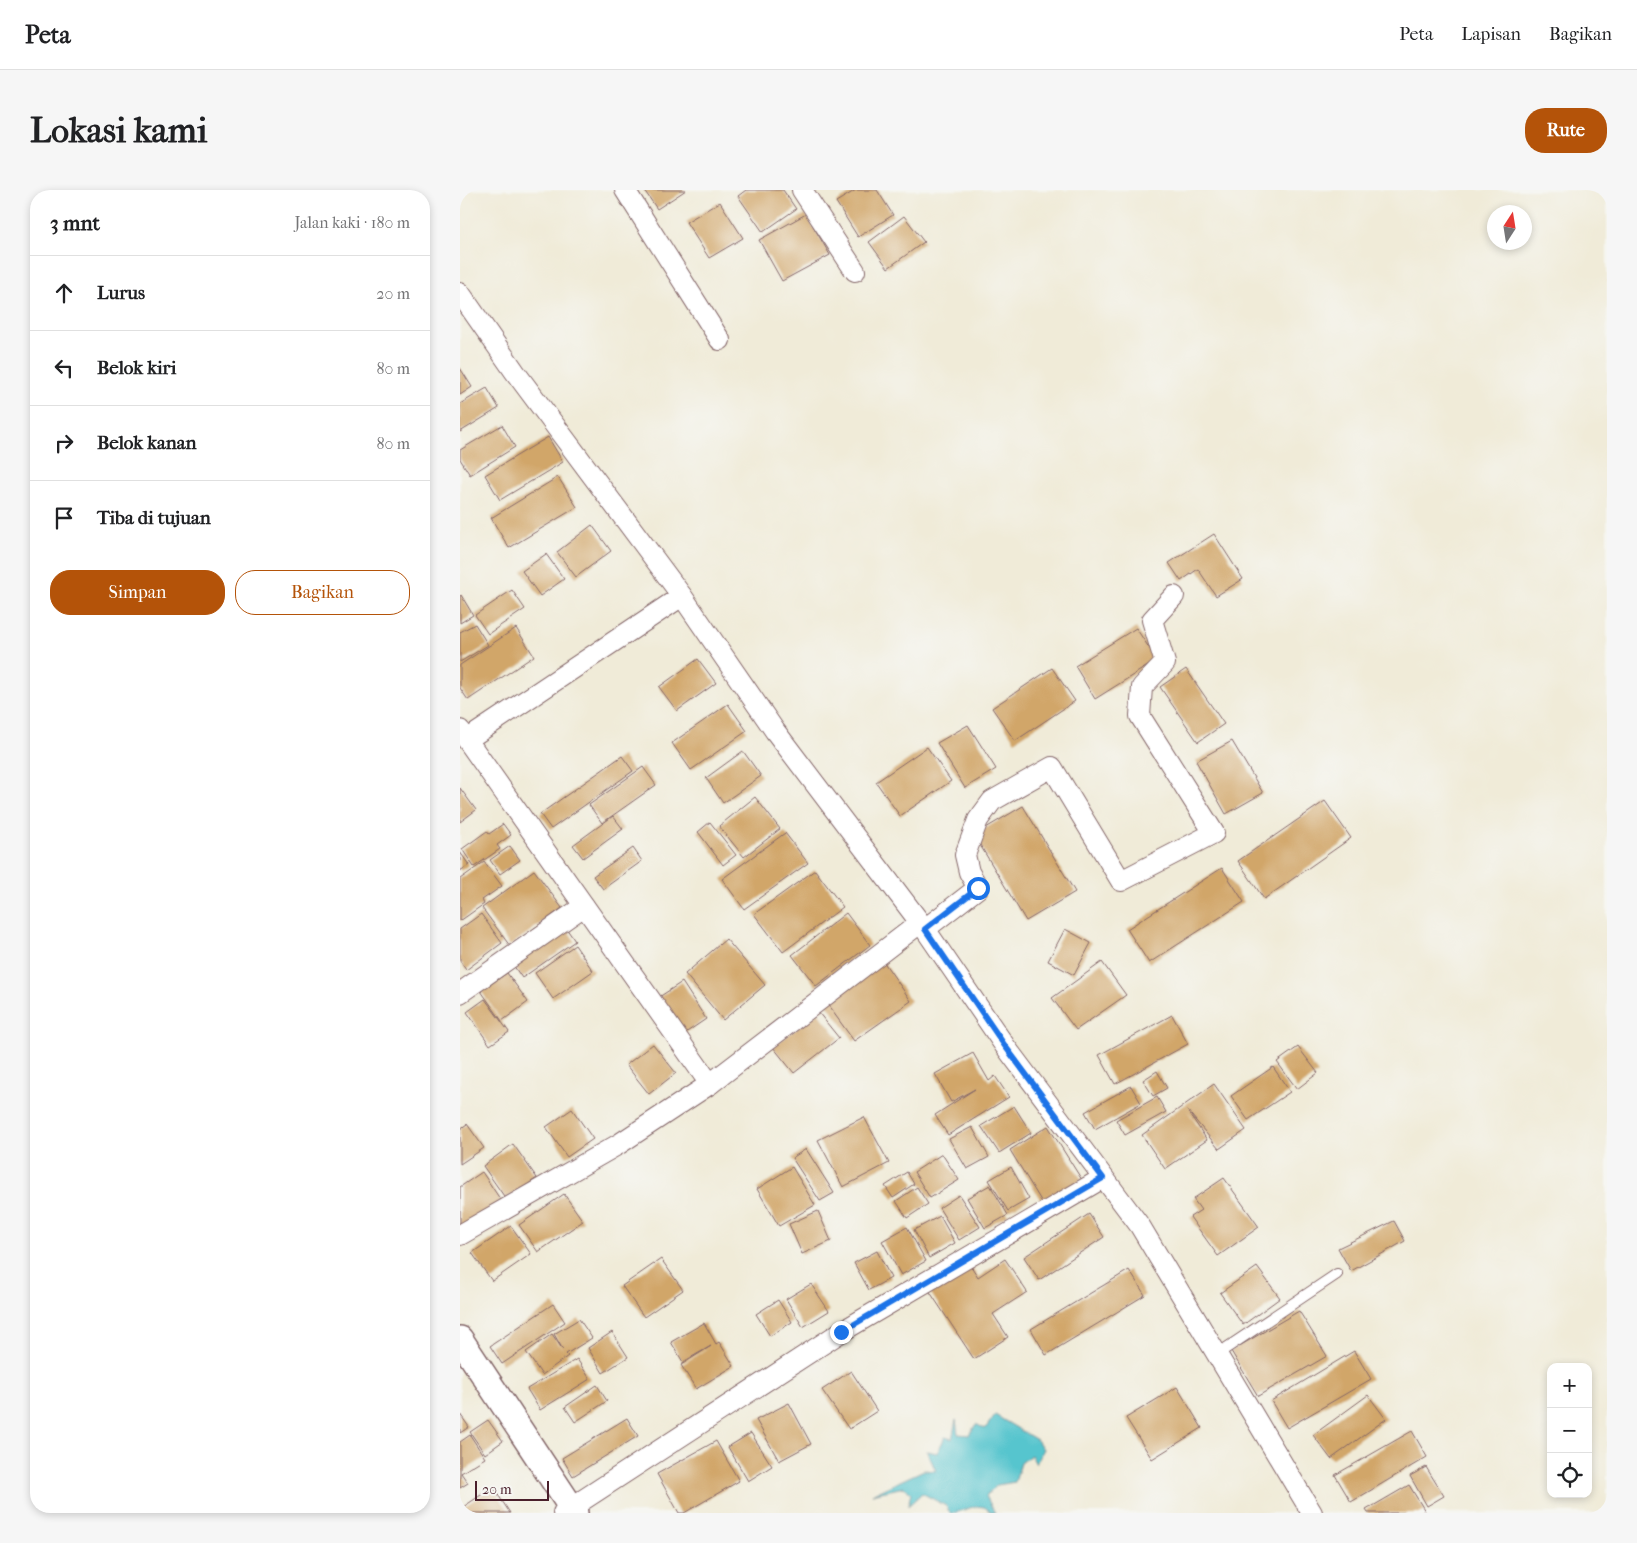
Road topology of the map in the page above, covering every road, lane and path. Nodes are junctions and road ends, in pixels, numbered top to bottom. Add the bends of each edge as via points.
1 (625, 190) edge
2 (802, 190) edge
3 (855, 271) dead end
4 (460, 293) edge
5 (720, 340) dead end
6 (682, 596) junction
7 (1174, 596) dead end
8 (464, 735) edge
9 (584, 906) junction
10 (922, 926) junction
11 (460, 994) edge
12 (710, 1084) junction
13 (1103, 1178) junction
14 (460, 1235) edge
15 (1337, 1274) dead end
16 (460, 1339) edge
17 (1216, 1355) junction
18 (570, 1511) edge
19 (1312, 1513) edge

1 - 5 street
2 - 3 street
4 - 6 street
6 - 8 street
6 - 10 street via 775,732
7 - 10 street via 1152,620 1165,663 1142,687 1140,716 1214,833 1122,882 1052,767 992,801 978,820 966,855 969,872 978,888
8 - 9 street
9 - 11 street
9 - 12 street
10 - 12 street
10 - 13 street via 1005,1046
12 - 14 street via 620,1144
13 - 17 street via 1140,1226
13 - 18 street via 841,1332
15 - 17 lane
16 - 18 street
17 - 19 street

